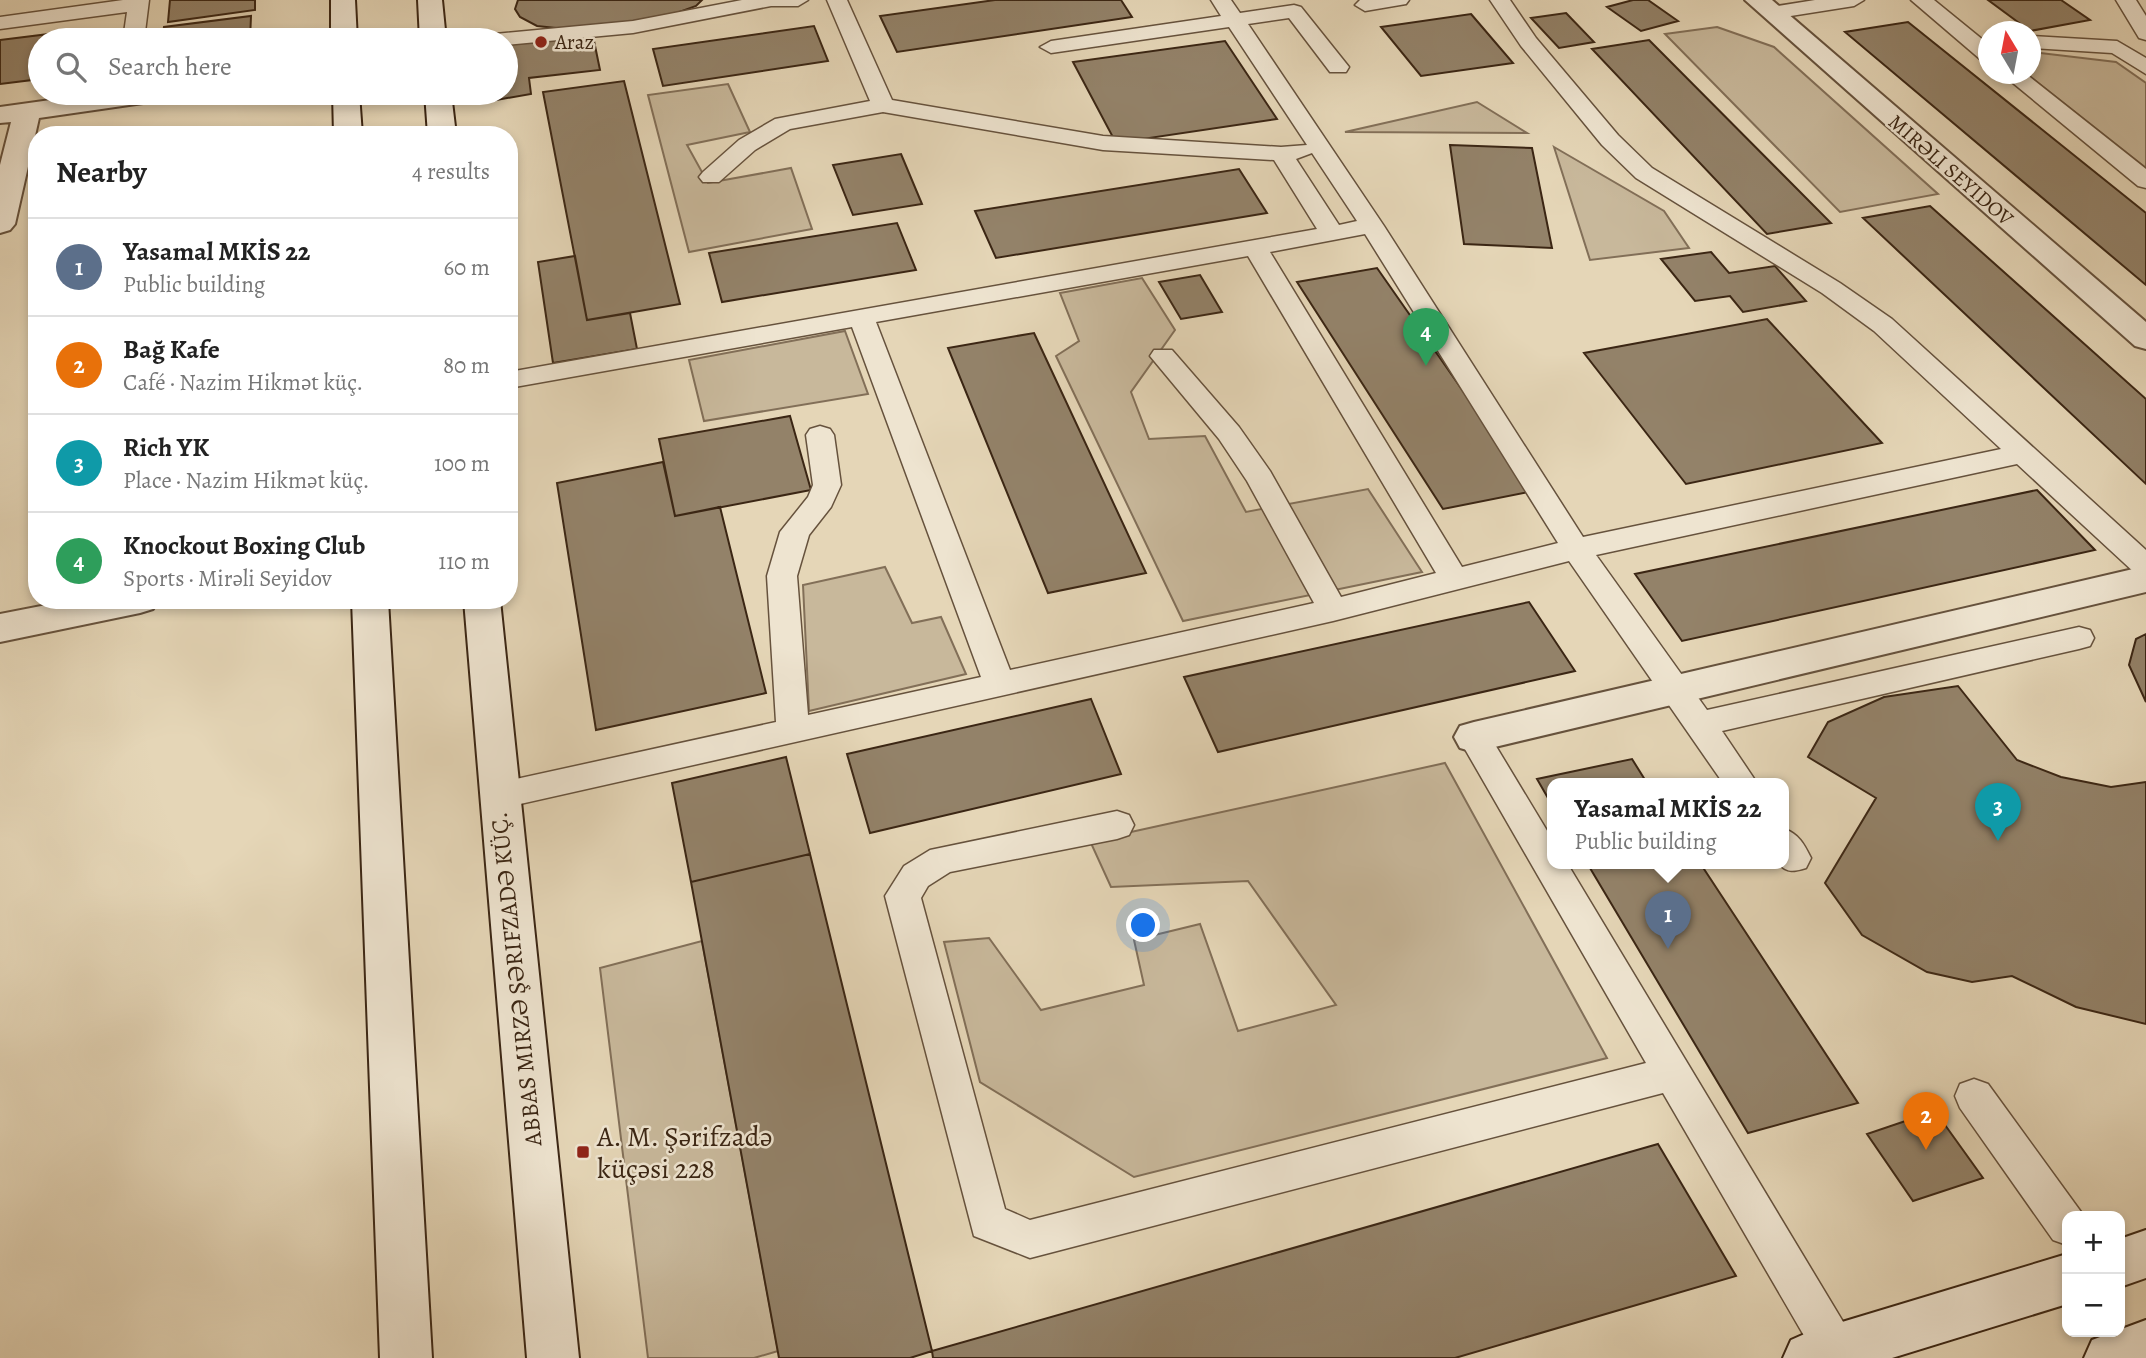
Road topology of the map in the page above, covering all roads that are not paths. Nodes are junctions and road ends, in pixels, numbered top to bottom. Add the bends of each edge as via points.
1 (343, 0) edge
2 (430, 0) edge
3 (798, 0) edge
4 (836, 0) edge
5 (1399, 0) edge
6 (1500, 0) edge
7 (1854, 0) edge
8 (1921, 0) edge
9 (2126, 0) edge
10 (764, 1) edge
11 (139, 2) edge
12 (1365, 5) dead end
13 (1764, 6) edge
14 (1229, 9) edge
15 (0, 23) edge
16 (136, 28) edge
17 (344, 28) edge
18 (432, 28) edge
19 (2146, 34) edge
20 (518, 38) edge
21 (1978, 38) edge
22 (2041, 43) edge
23 (2146, 46) edge
24 (1051, 47) dead end
25 (2117, 47) junction
26 (1338, 67) dead end
27 (2146, 68) edge
28 (2025, 84) edge
29 (65, 105) edge
30 (347, 105) edge
31 (439, 105) edge
32 (883, 105) junction
33 (14, 113) edge
34 (348, 126) edge
35 (441, 126) edge
36 (1321, 148) junction
37 (1281, 155) junction
38 (711, 177) dead end
39 (2146, 181) edge
40 (0, 224) edge
41 (1372, 226) junction
42 (1332, 233) junction
43 (1255, 247) junction
44 (862, 317) junction
45 (2146, 339) edge
46 (1163, 356) dead end
47 (518, 378) edge
48 (820, 435) dead end
49 (2022, 454) junction
50 (1576, 549) junction
51 (2146, 567) edge
52 (1454, 578) junction
53 (2146, 579) edge
54 (95, 609) edge
55 (370, 609) edge
56 (483, 609) edge
57 (1333, 610) junction
58 (0, 628) edge
59 (2079, 638) dead end
60 (999, 682) junction
61 (1675, 688) junction
62 (1700, 724) junction
63 (793, 729) junction
64 (1474, 737) joint
65 (1738, 778) edge
66 (498, 796) junction
67 (1118, 825) dead end
68 (1547, 860) edge
69 (1553, 869) edge
70 (1674, 1073) junction
71 (1974, 1096) dead end
72 (2062, 1219) edge
73 (2146, 1254) edge
74 (2125, 1260) edge
75 (2062, 1281) edge
76 (2146, 1346) edge
77 (1828, 1355) edge
78 (406, 1358) edge
79 (553, 1358) edge
80 (2109, 1358) edge

1 - 17 main road
2 - 18 main road
3 - 10 lane
4 - 32 lane
5 - 12 lane
6 - 49 lane via 1528,43 1644,173 1883,325
7 - 13 lane
8 - 21 lane
9 - 19 lane
10 - 20 lane via 633,27
11 - 15 lane
11 - 16 lane
13 - 45 main road, MIRƏLI SEYIDOV
14 - 24 lane
14 - 26 lane via 1294,11
14 - 36 lane
22 - 25 lane
23 - 25 lane
25 - 27 lane
28 - 39 lane
29 - 33 main road
30 - 34 main road
31 - 35 main road
32 - 37 lane via 1103,143
32 - 38 lane via 783,124 747,145
33 - 40 main road
36 - 37 lane
36 - 41 lane
37 - 42 lane
41 - 42 lane
41 - 50 lane
42 - 43 lane
43 - 44 lane
43 - 52 lane
44 - 47 lane
44 - 60 lane
46 - 57 lane via 1261,478
48 - 63 lane via 827,485 795,532 782,576
49 - 50 lane
49 - 51 lane
50 - 52 lane
50 - 61 lane
52 - 57 lane
53 - 61 main road
54 - 58 main road
55 - 78 main road
56 - 66 main road, ABBAS MIRZƏ ŞƏRIFZADƏ KÜÇ.
57 - 60 lane
59 - 62 lane
60 - 63 lane
61 - 62 lane
61 - 64 main road
62 - 65 lane
63 - 66 lane
64 - 68 lane
66 - 79 main road, ABBAS MIRZƏ ŞƏRIFZADƏ KÜÇ.
67 - 70 lane via 942,860 916,876 903,895 988,1222 1030,1239
69 - 70 lane
70 - 77 lane
71 - 72 lane
73 - 74 main road
75 - 77 main road
76 - 80 main road

